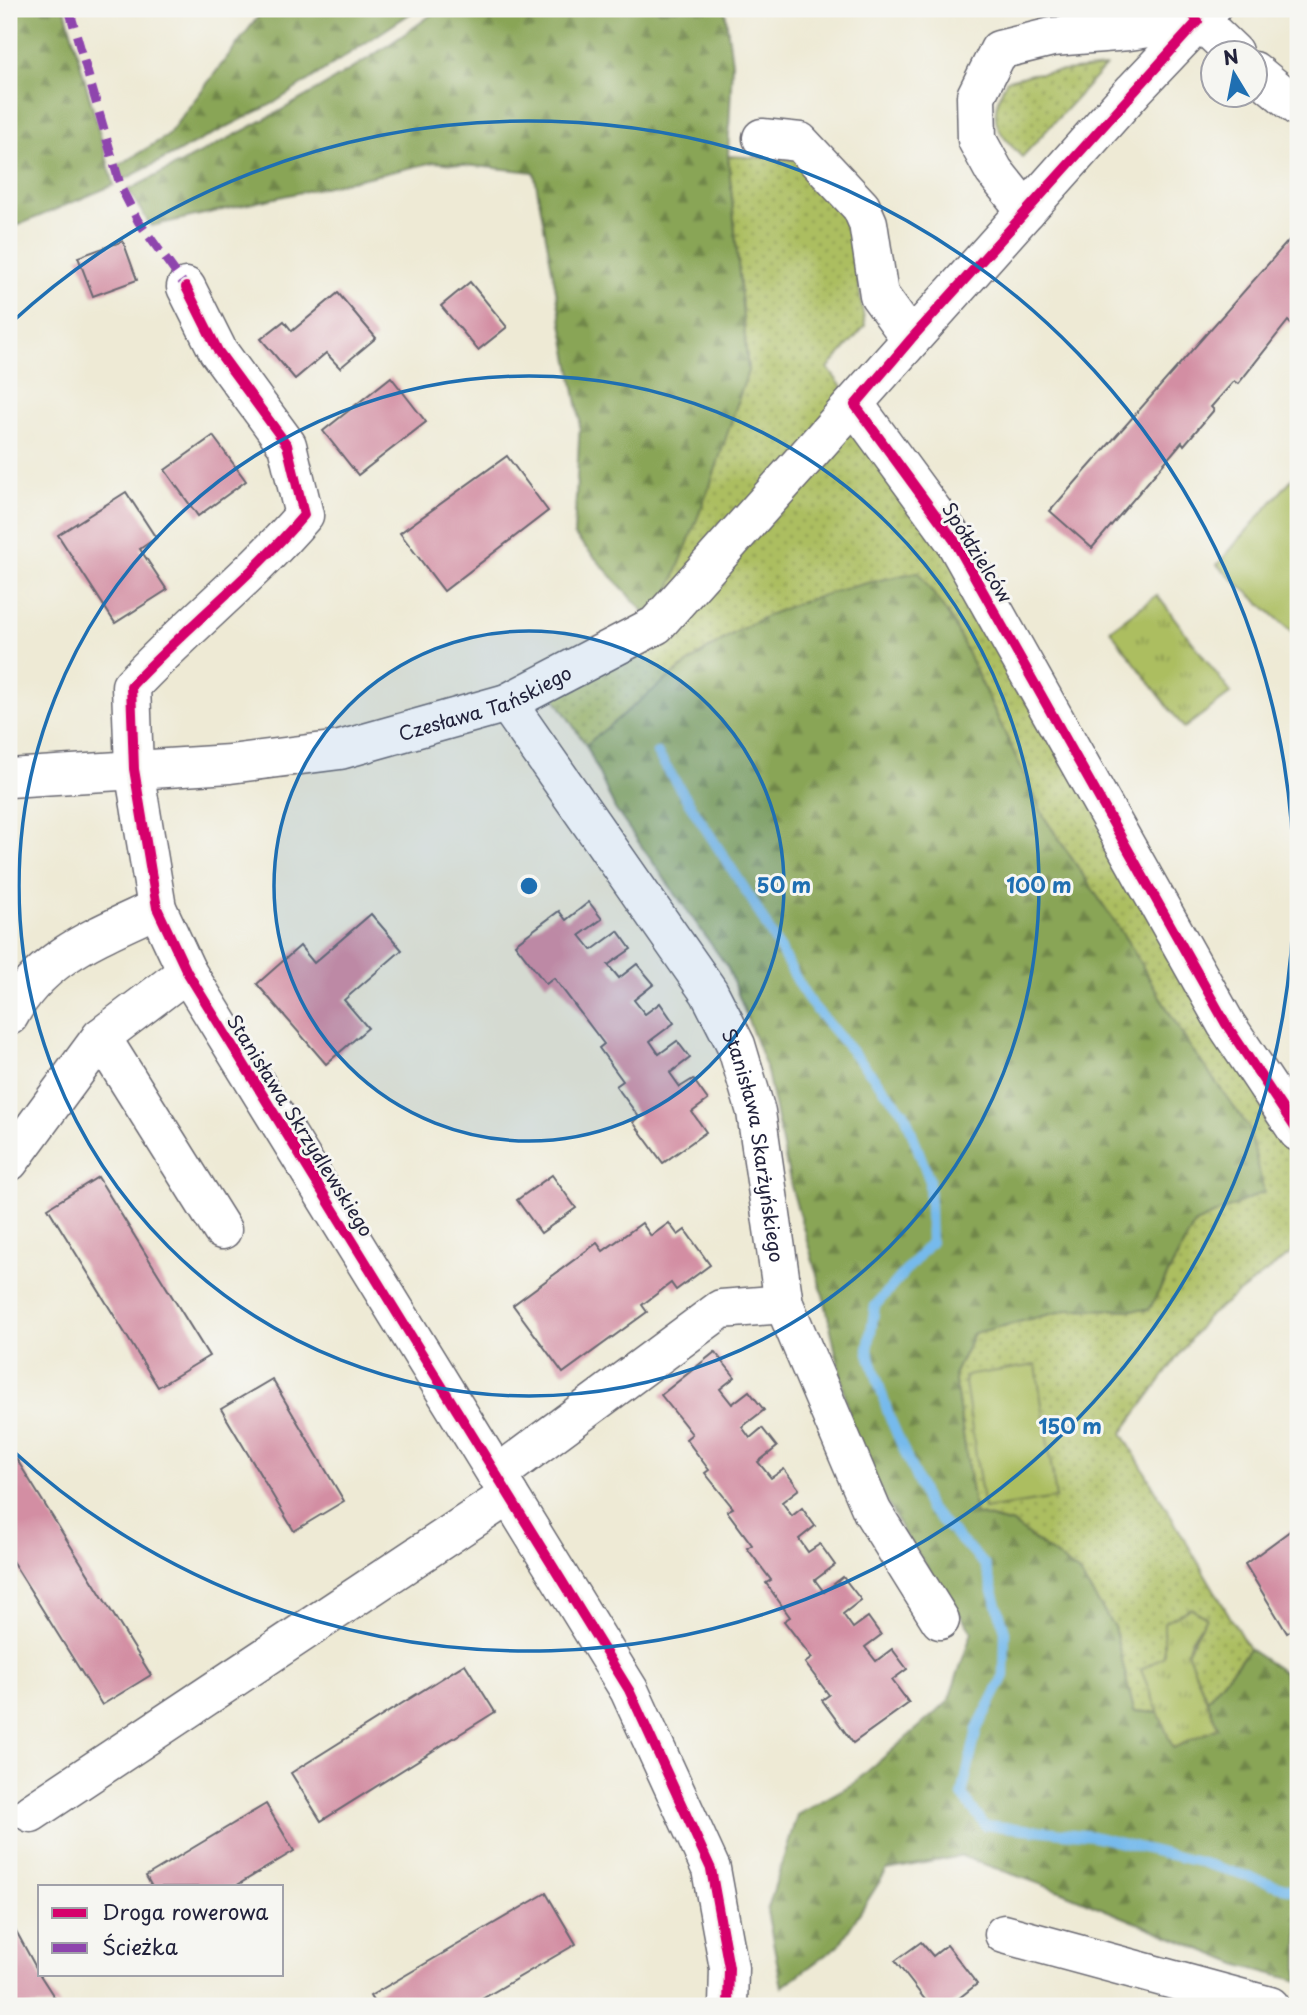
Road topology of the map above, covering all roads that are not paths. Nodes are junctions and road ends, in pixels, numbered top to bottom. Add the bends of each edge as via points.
1 (1199, 13) edge
2 (1221, 38) edge
3 (1268, 82) edge
4 (1298, 107) edge
5 (762, 138) dead end
6 (1026, 211) junction
7 (186, 287) dead end
8 (911, 339) junction
9 (855, 405) junction
10 (507, 703) junction
11 (134, 769) junction
12 (9, 778) edge
13 (157, 908) junction
14 (187, 972) junction
15 (9, 1016) edge
16 (101, 1037) junction
17 (1298, 1132) edge
18 (9, 1162) edge
19 (222, 1230) dead end
20 (785, 1304) junction
21 (503, 1485) junction
22 (940, 1620) dead end
23 (31, 1813) dead end
24 (1004, 1934) dead end
25 (729, 2006) edge
26 (1270, 2006) edge

1 - 2 street
1 - 6 street
1 - 6 street via 1129,31 1052,37 999,50 975,96 977,140 994,171
3 - 4 street
5 - 8 street via 800,142 861,207 868,223 879,295
6 - 8 street
7 - 11 street, Stanisława Skrzydlewskiego via 218,351 287,444 304,514 267,559 170,643 131,686
8 - 9 street
9 - 10 street, Czesława Tańskiego via 656,625
9 - 17 street, Spółdzielców via 954,540 1226,1024
10 - 11 street, Czesława Tańskiego via 340,750 230,764
10 - 20 street, Stanisława Skarżyńskiego via 709,992 736,1045 757,1112
11 - 12 street, Czesława Tańskiego
11 - 13 street, Stanisława Skrzydlewskiego
13 - 14 street, Stanisława Skrzydlewskiego
13 - 15 street via 63,955 22,992
14 - 16 street
14 - 21 street, Stanisława Skrzydlewskiego
16 - 18 street
16 - 19 street
20 - 21 street via 721,1309
20 - 22 street, Stanisława Skarżyńskiego via 872,1511
21 - 23 street
21 - 25 street, Stanisława Skrzydlewskiego via 629,1690 711,1869 729,1968
24 - 26 street

